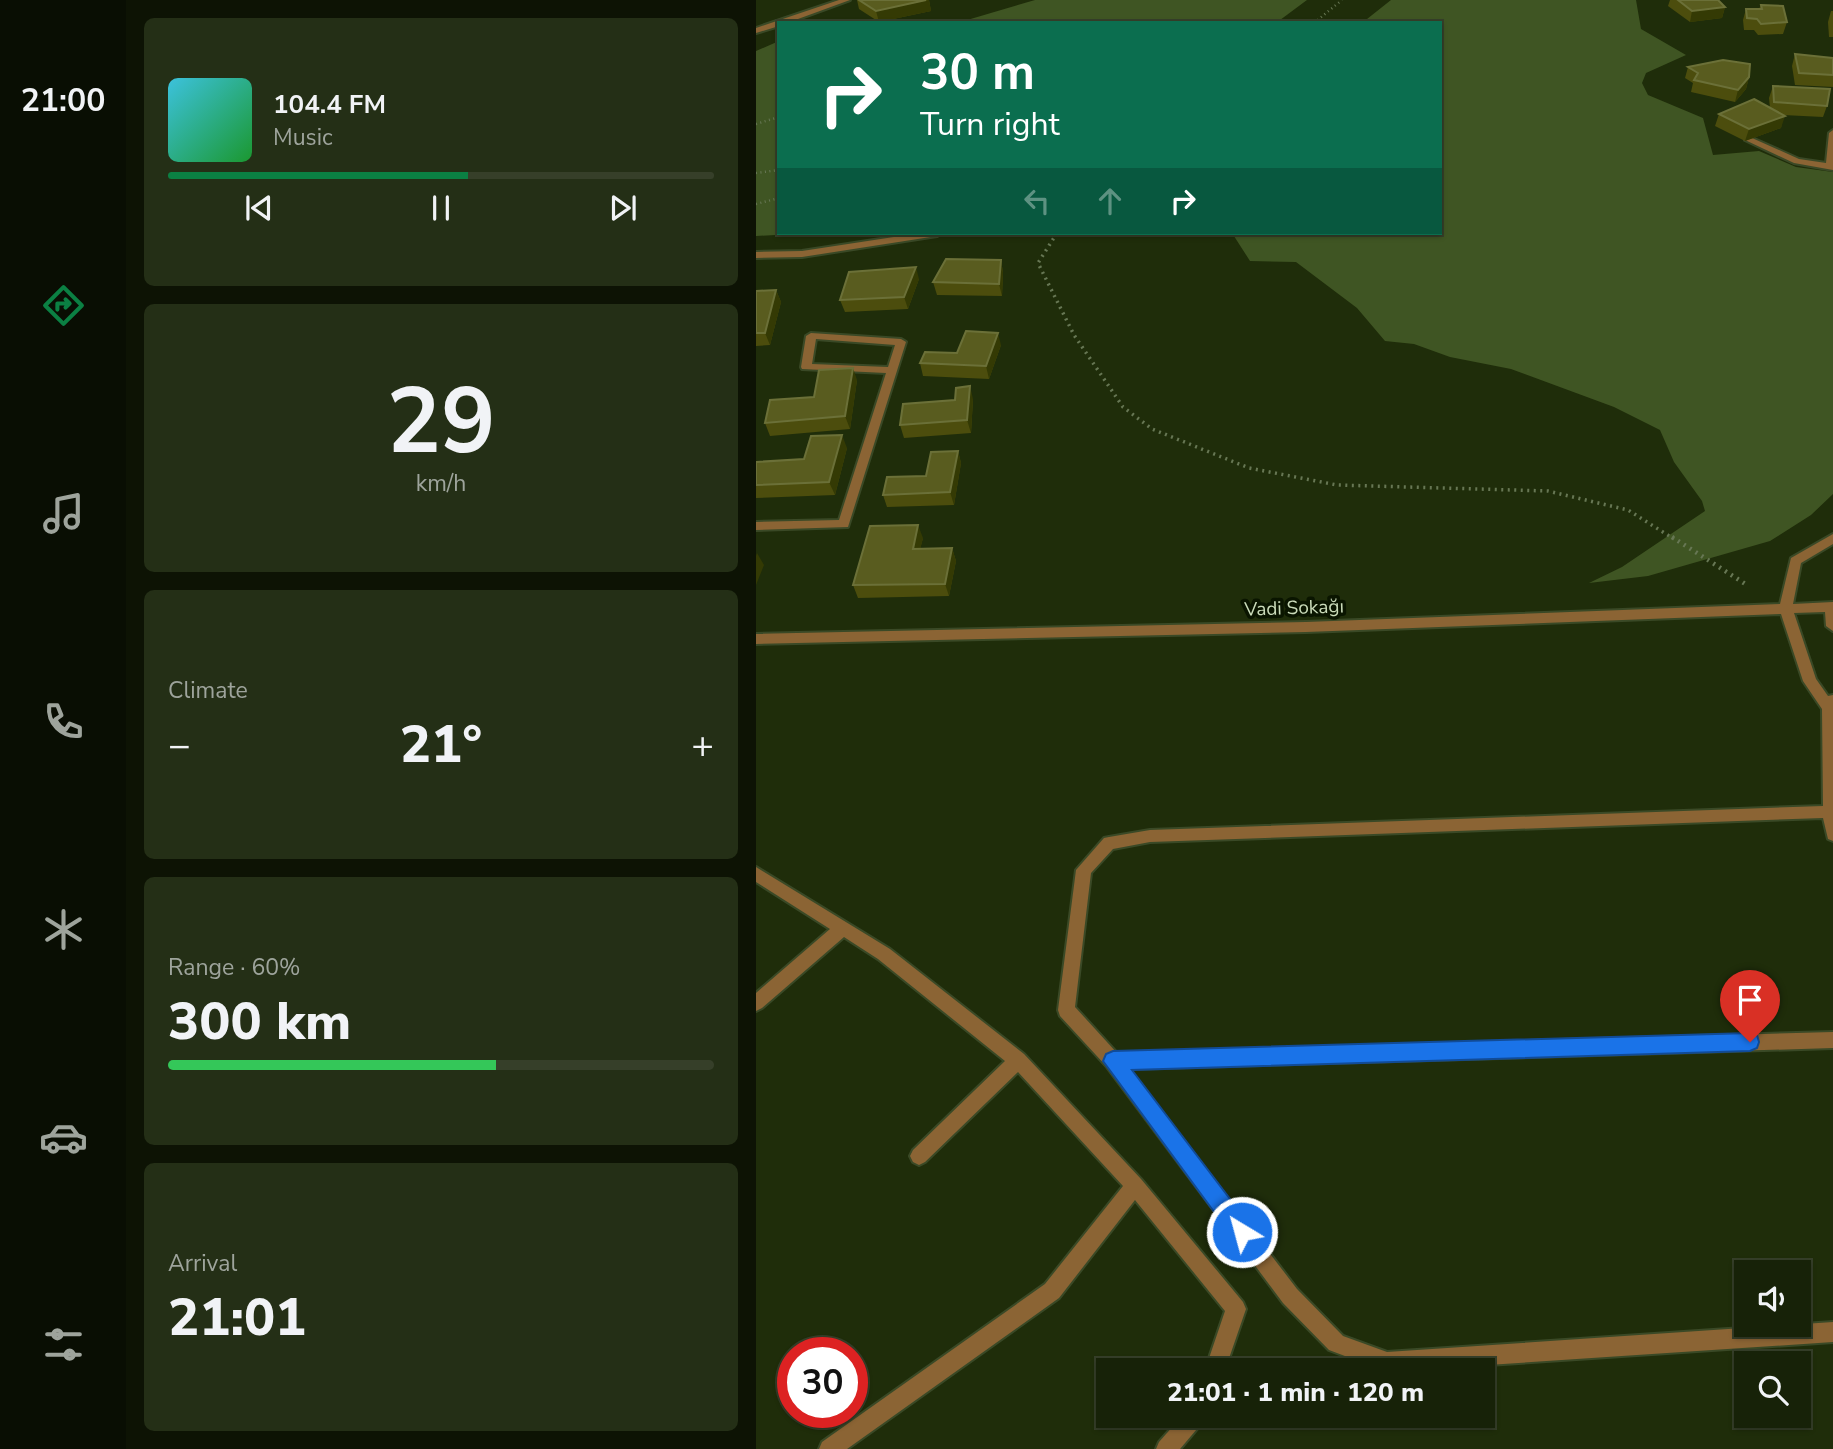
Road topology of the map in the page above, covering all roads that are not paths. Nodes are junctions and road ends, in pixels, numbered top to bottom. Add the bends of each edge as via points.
1 (846, 0) edge
2 (779, 21) edge
3 (777, 22) edge
4 (756, 31) edge
5 (1833, 133) edge
6 (1749, 140) edge
7 (1831, 167) edge
8 (924, 235) edge
9 (756, 256) edge
10 (892, 370) junction
11 (756, 526) edge
12 (1833, 538) edge
13 (1832, 607) edge
14 (1786, 609) junction
15 (1833, 626) edge
16 (756, 639) edge
17 (1832, 705) edge
18 (1830, 812) junction
19 (1833, 835) edge
20 (756, 874) edge
21 (843, 928) junction
22 (756, 1003) edge
23 (1833, 1040) edge
24 (1018, 1060) junction
25 (1113, 1061) junction
26 (919, 1156) dead end
27 (1135, 1185) junction
28 (1833, 1332) edge
29 (1218, 1358) edge
30 (1184, 1428) edge
31 (829, 1449) edge
32 (1166, 1449) edge

1 - 2 street
3 - 4 street
5 - 7 street
6 - 7 street via 1797,160
8 - 9 street via 802,254
10 - 10 street via 901,342 811,336 806,367
10 - 11 street via 845,524
12 - 14 street via 1795,561
13 - 14 street, Vadi Sokağı
13 - 15 street
14 - 16 street, Vadi Sokağı via 1306,627
14 - 17 street via 1810,681
17 - 18 street
18 - 19 street
18 - 25 street via 1150,836 1109,843 1084,870 1066,1010
20 - 21 street
21 - 22 street
21 - 24 street via 884,954
23 - 25 street
24 - 26 street
24 - 27 street
25 - 28 street via 1290,1296 1336,1343 1387,1362
27 - 29 street via 1236,1309
27 - 31 street via 1052,1291
30 - 32 street

